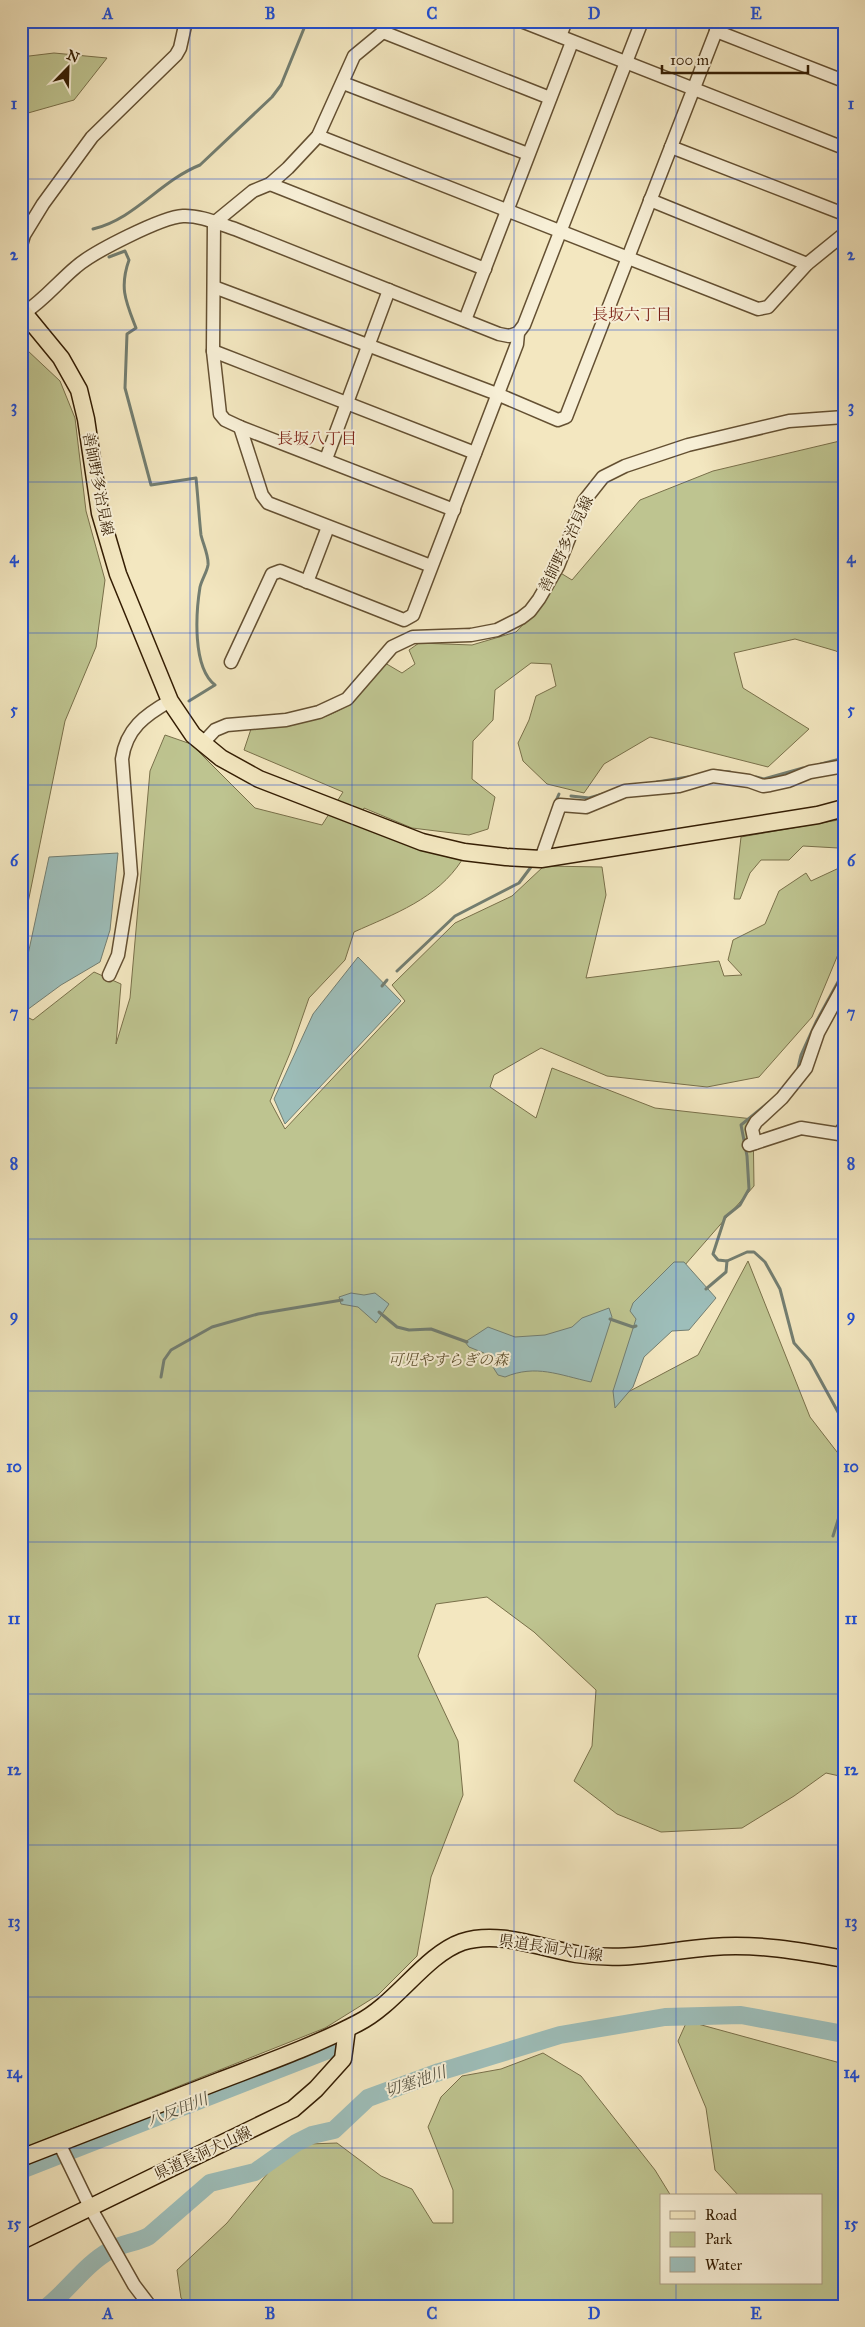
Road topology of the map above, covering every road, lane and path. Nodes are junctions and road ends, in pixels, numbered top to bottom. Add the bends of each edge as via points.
1 (186, 21) edge
2 (521, 21) edge
3 (566, 21) edge
4 (642, 21) edge
5 (718, 26) edge
6 (385, 27) edge
7 (560, 36) junction
8 (572, 42) junction
9 (626, 62) junction
10 (844, 80) edge
11 (343, 82) junction
12 (692, 88) junction
13 (550, 98) junction
14 (318, 136) junction
15 (670, 147) junction
16 (844, 148) edge
17 (528, 154) junction
18 (270, 184) junction
19 (650, 200) junction
20 (507, 211) junction
21 (844, 214) edge
22 (214, 222) junction
23 (560, 231) junction
24 (844, 234) edge
25 (21, 245) edge
26 (627, 257) junction
27 (807, 264) junction
28 (485, 268) junction
29 (214, 287) junction
30 (389, 290) junction
31 (23, 313) edge
32 (465, 320) junction
33 (518, 333) junction
34 (369, 346) junction
35 (213, 351) junction
36 (497, 394) junction
37 (347, 402) junction
38 (844, 417) edge
39 (240, 426) junction
40 (475, 452) junction
41 (326, 459) junction
42 (454, 510) junction
43 (328, 527) junction
44 (431, 566) junction
45 (308, 582) junction
46 (409, 619) junction
47 (413, 637) junction
48 (231, 662) dead end
49 (170, 701) junction
50 (202, 744) junction
51 (844, 766) edge
52 (844, 808) edge
53 (541, 858) junction
54 (109, 975) dead end
55 (844, 985) edge
56 (844, 1127) edge
57 (844, 1959) edge
58 (346, 2029) junction
59 (61, 2148) junction
60 (21, 2158) edge
61 (90, 2207) junction
62 (21, 2241) edge
63 (150, 2306) edge

1 - 25 street via 176,55 86,144 43,204
2 - 7 street
3 - 7 street
4 - 9 street
5 - 10 street
5 - 12 street
6 - 11 street via 354,56
6 - 13 street
7 - 8 street
8 - 9 street
8 - 13 street
9 - 12 street
9 - 23 street
11 - 14 street
11 - 17 street
12 - 15 street
12 - 16 street
13 - 17 street
14 - 18 street
14 - 20 street
15 - 19 street
15 - 21 street
17 - 20 street
18 - 22 street via 253,191
18 - 28 street
19 - 26 street
19 - 27 street
20 - 23 street
20 - 28 street
22 - 29 street
22 - 30 street
22 - 31 street via 182,216 110,245 86,259
23 - 26 street
23 - 33 street
24 - 27 street
26 - 27 street via 758,310 768,307
26 - 36 street via 566,417 558,420
28 - 32 street
29 - 34 street
29 - 35 street
30 - 32 street
30 - 34 street
31 - 49 main road, 善師野多治見線 via 62,358 79,390 100,513 118,574
32 - 33 street via 509,336
33 - 36 street via 517,344
34 - 36 street
34 - 37 street
35 - 37 street
35 - 39 street via 220,414 225,420
36 - 40 street
37 - 40 street
37 - 41 street
38 - 47 street, 善師野多治見線 via 789,421 688,446 603,476 584,501 558,566 530,611 497,630 471,635
39 - 41 street
39 - 43 street via 262,495 268,503
40 - 42 street
41 - 42 street
42 - 44 street
43 - 44 street
43 - 45 street
44 - 46 street via 414,615
45 - 46 street via 404,620
45 - 48 street via 280,571 272,574
46 - 47 street
47 - 50 street, 善師野多治見線 via 392,648 347,698 319,712 286,720 228,724 215,730
49 - 50 main road, 善師野多治見線
49 - 54 street via 137,724 124,747 122,759 131,874 118,955
50 - 53 main road, 善師野多治見線 via 260,779 422,842 464,852
51 - 53 street via 763,786 714,776 679,786 625,791 586,807 560,805
52 - 53 main road, 善師野多治見線 via 818,815
55 - 56 street via 818,1033 806,1068 782,1098 756,1122 752,1128 752,1144 801,1128 839,1134
57 - 58 main road, 県道長洞犬山線 via 734,1946 630,1958 603,1957 499,1939 472,1940 461,1942 440,1955 390,2002
58 - 59 main road, 県道長洞犬山線
58 - 61 main road, 県道長洞犬山線 via 343,2059 293,2109
59 - 60 main road, 県道長洞犬山線
59 - 61 street
61 - 62 main road, 県道長洞犬山線
61 - 63 street via 134,2285

